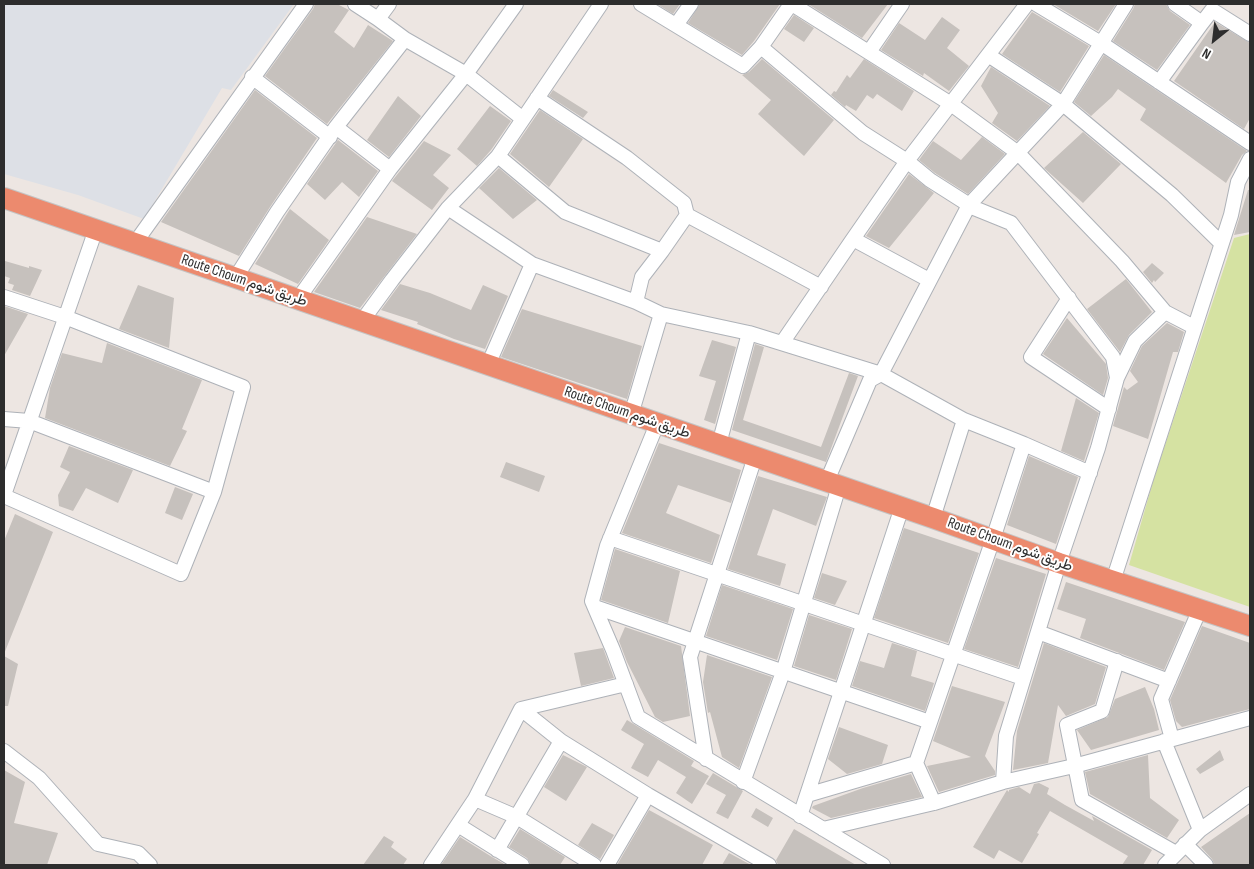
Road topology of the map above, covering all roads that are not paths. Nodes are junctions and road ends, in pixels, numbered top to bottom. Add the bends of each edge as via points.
1 (306, 4) edge
2 (356, 4) edge
3 (389, 4) edge
4 (516, 4) edge
5 (601, 4) edge
6 (641, 4) edge
7 (691, 4) edge
8 (791, 4) edge
9 (902, 4) edge
10 (1027, 4) edge
11 (1036, 4) edge
12 (1126, 4) edge
13 (1175, 4) edge
14 (1215, 7) edge
15 (378, 19) junction
16 (1202, 22) junction
17 (676, 25) junction
18 (1250, 34) edge
19 (405, 39) junction
20 (1101, 43) junction
21 (761, 47) junction
22 (869, 52) junction
23 (988, 55) junction
24 (466, 74) junction
25 (252, 77) junction
26 (1159, 82) junction
27 (537, 98) junction
28 (951, 104) junction
29 (1064, 104) junction
30 (523, 119) junction
31 (333, 132) junction
32 (1250, 143) edge
33 (1018, 153) junction
34 (498, 156) junction
35 (1250, 159) edge
36 (907, 161) junction
37 (390, 169) junction
38 (4, 198) edge
39 (969, 205) junction
40 (448, 208) junction
41 (686, 215) junction
42 (96, 229) junction
43 (853, 239) junction
44 (135, 243) junction
45 (1221, 243) junction
46 (662, 251) junction
47 (532, 264) junction
48 (236, 278) junction
49 (929, 280) junction
50 (821, 287) junction
51 (4, 298) edge
52 (1069, 298) junction
53 (298, 299) junction
54 (636, 302) junction
55 (1165, 312) junction
56 (661, 314) junction
57 (65, 318) junction
58 (362, 321) junction
59 (1194, 327) junction
60 (749, 333) junction
61 (782, 343) junction
62 (488, 365) junction
63 (881, 374) junction
64 (1118, 378) junction
65 (1109, 409) junction
66 (631, 415) junction
67 (4, 419) edge
68 (964, 420) junction
69 (29, 421) junction
70 (657, 424) junction
71 (719, 444) junction
72 (1024, 444) junction
73 (755, 457) junction
74 (1090, 473) junction
75 (833, 483) junction
76 (214, 492) junction
77 (4, 495) edge
78 (902, 507) junction
79 (932, 518) junction
80 (610, 538) junction
81 (993, 539) junction
82 (1059, 563) junction
83 (717, 574) junction
84 (1113, 581) junction
85 (804, 604) junction
86 (595, 607) junction
87 (1200, 609) junction
88 (863, 624) junction
89 (1250, 626) edge
90 (1038, 632) junction
91 (695, 641) junction
92 (953, 654) junction
93 (1117, 661) junction
94 (783, 672) junction
95 (1023, 678) junction
96 (1169, 681) junction
97 (626, 684) junction
98 (841, 692) junction
99 (521, 709) junction
100 (1250, 718) edge
101 (930, 722) junction
102 (1168, 740) junction
103 (561, 741) junction
104 (4, 750) edge
105 (706, 759) junction
106 (916, 763) junction
107 (1074, 766) junction
108 (743, 782) junction
109 (1003, 782) junction
110 (1250, 794) edge
111 (648, 795) junction
112 (807, 795) junction
113 (475, 798) junction
114 (934, 802) junction
115 (800, 816) junction
116 (517, 817) junction
117 (458, 825) junction
118 (823, 829) junction
119 (1200, 830) junction
120 (1181, 849) junction
121 (497, 850) junction
122 (150, 865) edge
123 (431, 865) edge
124 (522, 865) edge
125 (594, 865) edge
126 (607, 865) edge
127 (769, 865) edge
128 (883, 865) edge
129 (1165, 865) edge
130 (1206, 865) edge

1 - 25 street
2 - 15 street
3 - 15 street
4 - 24 street
5 - 27 street
6 - 17 street
7 - 17 street
8 - 21 street
8 - 22 street
9 - 22 street
10 - 23 street
11 - 20 street
12 - 20 street
13 - 16 street
14 - 16 street
14 - 18 street
15 - 19 street
16 - 26 street
17 - 21 street via 743,66
19 - 24 street
19 - 31 street
20 - 26 street
20 - 29 street
21 - 36 street via 863,133
22 - 28 street
23 - 28 street
23 - 29 street
24 - 30 street
24 - 37 street
25 - 31 street
25 - 44 street
26 - 32 street
27 - 30 street
27 - 41 street via 628,158 684,203
28 - 33 street
28 - 36 street
29 - 33 street
29 - 45 street via 1172,195
30 - 34 street
31 - 37 street
31 - 48 street
33 - 39 street
33 - 55 street via 1122,261
34 - 40 street
34 - 46 street via 565,212
35 - 45 street via 1238,182
36 - 39 street
36 - 43 street
37 - 53 street
38 - 42 highway, Route Choum طريق شوم
39 - 49 street
39 - 52 street via 1011,223
40 - 47 street
40 - 58 street
41 - 46 street
41 - 50 street
42 - 44 highway, Route Choum طريق شوم
42 - 57 street
43 - 49 street
43 - 50 street
44 - 48 highway, Route Choum طريق شوم
45 - 59 street
46 - 54 street via 642,277
47 - 54 street
47 - 62 street
48 - 53 highway, Route Choum طريق شوم
49 - 63 street
50 - 61 street
51 - 57 street
52 - 64 street via 1114,357
52 - 65 street via 1031,356
53 - 58 highway, Route Choum طريق شوم
54 - 56 street
55 - 59 street
55 - 64 street via 1135,341
56 - 60 street
56 - 66 street
57 - 69 street
57 - 76 street via 243,387
58 - 62 highway, Route Choum طريق شوم
59 - 84 street
60 - 61 street
60 - 71 street
61 - 63 street
62 - 66 highway, Route Choum طريق شوم
63 - 68 street
63 - 75 street via 870,380
64 - 65 street
65 - 74 street
66 - 70 highway, Route Choum طريق شوم
67 - 69 street
68 - 72 street
68 - 79 street
69 - 76 street
69 - 77 street
70 - 71 highway, Route Choum طريق شوم
70 - 80 street
71 - 73 highway, Route Choum طريق شوم
72 - 74 street
72 - 81 street
73 - 75 highway, Route Choum طريق شوم
73 - 83 street
74 - 82 street
75 - 78 highway, Route Choum طريق شوم
75 - 85 street
76 - 77 street via 181,574
78 - 79 highway, Route Choum طريق شوم
78 - 88 street
79 - 81 highway, Route Choum طريق شوم
80 - 83 street
80 - 86 street via 592,601
81 - 82 highway, Route Choum طريق شوم
81 - 92 street
82 - 84 highway, Route Choum طريق شوم
82 - 90 street
83 - 85 street
83 - 91 street
84 - 87 highway, Route Choum طريق شوم
85 - 88 street
85 - 94 street
86 - 91 street
86 - 97 street
87 - 89 highway, Route Choum طريق شوم
87 - 96 street
88 - 92 street
88 - 98 street
90 - 93 street
90 - 95 street
91 - 94 street
91 - 105 street via 690,657
92 - 95 street
92 - 101 street
93 - 96 street
93 - 107 street via 1102,711 1066,725
94 - 98 street
94 - 108 street
95 - 109 street via 1006,736
96 - 102 street via 1161,699
97 - 99 street
97 - 105 street via 638,718
98 - 101 street
98 - 112 street
99 - 103 street
99 - 113 street
100 - 102 street
101 - 106 street
102 - 107 street
102 - 119 street
103 - 111 street
103 - 116 street
104 - 122 street via 39,778 98,844 138,853
105 - 108 street
106 - 112 street
106 - 114 street
107 - 109 street
107 - 120 street via 1082,800
108 - 115 street
109 - 114 street
110 - 119 street
111 - 126 street
111 - 127 street
112 - 115 street
113 - 116 street
113 - 117 street
114 - 118 street
115 - 118 street
116 - 121 street
116 - 125 street
117 - 121 street
117 - 123 street
118 - 128 street
119 - 120 street
120 - 129 street
120 - 130 street
121 - 124 street

